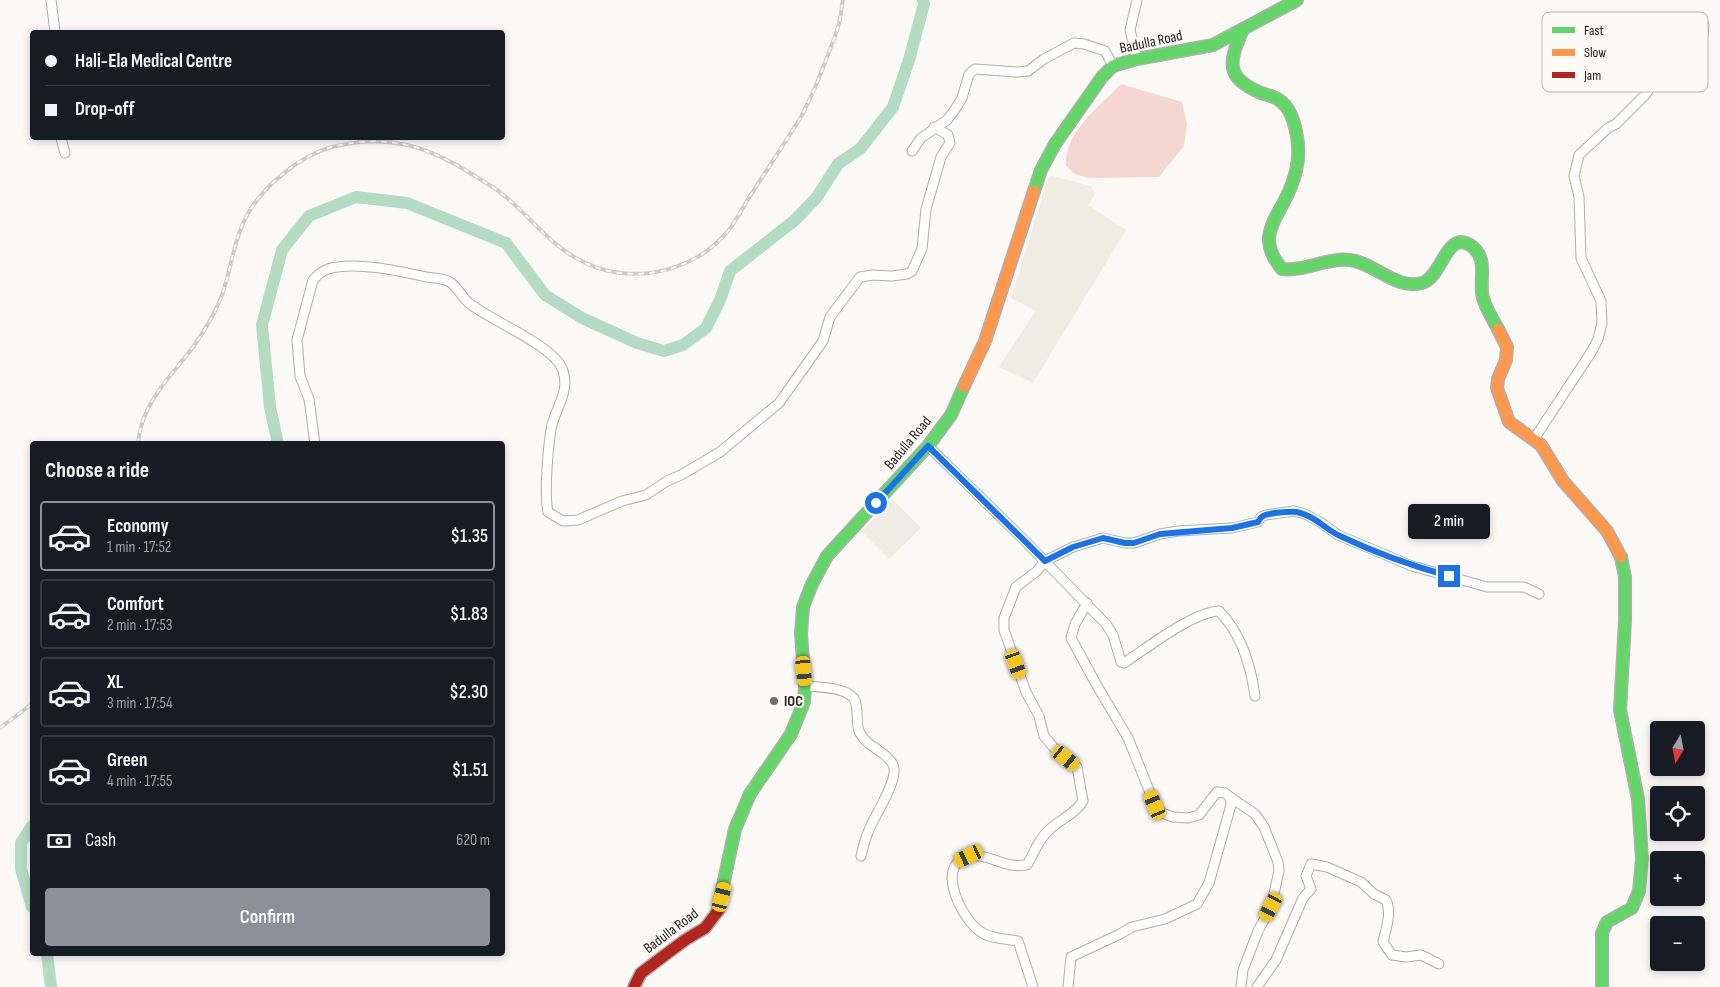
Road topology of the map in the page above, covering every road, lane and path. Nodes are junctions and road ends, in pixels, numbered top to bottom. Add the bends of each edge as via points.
1 (51, 0) edge
2 (1137, 0) edge
3 (1297, 0) edge
4 (1243, 29) junction
5 (55, 30) edge
6 (1137, 59) junction
7 (1113, 66) junction
8 (1646, 92) edge
9 (934, 127) junction
10 (62, 140) edge
11 (912, 151) dead end
12 (65, 153) dead end
13 (1534, 439) junction
14 (315, 441) edge
15 (928, 446) junction
16 (1045, 561) junction
17 (1539, 594) dead end
18 (1087, 603) junction
19 (806, 686) junction
20 (1255, 696) dead end
21 (1230, 797) junction
22 (860, 856) dead end
23 (1439, 964) dead end
24 (634, 987) edge
25 (1033, 987) edge
26 (1068, 987) edge
27 (1241, 987) edge
28 (1257, 987) edge
29 (1602, 987) edge

1 - 5 street
2 - 6 street via 1130,30
3 - 4 main road, Badulla Road
4 - 6 main road, Badulla Road via 1213,45
4 - 13 main road via 1232,54 1235,77 1246,87 1280,100 1292,117 1299,146 1298,166 1290,191 1272,222 1270,241 1276,263 1282,269 1291,270 1350,260 1397,282 1425,283 1436,272 1450,246 1462,242 1472,247 1481,256 1483,300 1507,347 1506,360 1498,379 1500,399 1509,422
6 - 7 main road, Badulla Road
7 - 9 street via 1105,51 1074,43 1028,71 975,69 969,74 962,98 954,111 947,120
7 - 15 main road, Badulla Road via 1102,76 1041,170 985,341 951,415
8 - 13 street via 1616,124 1579,154 1574,176 1581,258 1601,301 1602,323 1592,351
9 - 11 street
9 - 14 street via 948,135 950,143 941,157 926,209 922,249 912,271 892,276 860,277 830,317 823,341 779,403 720,452 646,495 578,520 563,521 548,512 546,486 551,428 565,391 566,379 562,368 554,357 519,332 468,302 448,281 387,269 330,268 313,280 297,340 300,376 309,399
10 - 12 street
13 - 29 main road via 1563,481 1607,531 1621,557 1625,577 1620,710 1638,799 1642,859 1639,891 1632,908 1607,922 1602,933
15 - 16 street
15 - 19 main road, Badulla Road via 827,556 812,584 804,607 801,634
16 - 17 street via 1073,547 1103,538 1134,543 1160,534 1232,528 1258,522 1266,514 1294,511 1320,522 1338,535 1412,566 1487,586 1524,587
16 - 18 street
16 - 25 street via 1037,572 1016,587 1004,618 1004,630 1044,736 1077,767 1083,801 1078,809 1042,837 1027,865 1012,866 989,858 969,856 958,861 952,878 957,901 980,932 1018,941
18 - 20 street via 1113,635 1124,663 1182,625 1209,612 1219,611 1241,645
18 - 21 street via 1071,638 1128,738 1155,805 1173,818 1188,818 1199,815 1217,792
19 - 22 street via 840,690 854,697 858,730 892,763 894,769 891,784
19 - 24 main road, Badulla Road via 795,725 750,794 735,830 718,911 706,928 641,973
21 - 26 street via 1231,805 1209,883 1197,904 1165,919 1132,927 1071,957
21 - 27 street via 1254,814 1264,827 1278,862 1271,907 1243,970
23 - 28 street via 1421,955 1392,955 1382,942 1388,921 1386,900 1361,882 1327,867 1311,864 1306,876 1311,889 1303,898 1276,960

